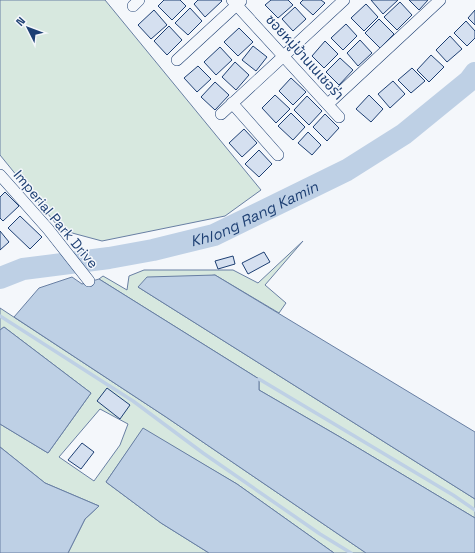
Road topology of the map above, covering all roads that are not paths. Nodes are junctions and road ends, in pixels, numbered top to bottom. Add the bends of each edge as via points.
1 (344, 0) edge
2 (440, 0) edge
3 (237, 2) edge
4 (284, 56) junction
5 (177, 60) dead end
6 (232, 103) junction
7 (328, 104) junction
8 (221, 114) dead end
9 (339, 117) dead end
10 (278, 155) dead end
11 (0, 176) edge
12 (89, 281) dead end

1 - 4 street
2 - 7 street
3 - 4 street, ซอยหมู่บ้านเนเชอร่า
3 - 5 street
4 - 6 street
4 - 7 street, ซอยหมู่บ้านเนเชอร่า
6 - 8 street
6 - 10 street
7 - 9 street, ซอยหมู่บ้านเนเชอร่า
11 - 12 street, Imperial Park Drive via 48,229

